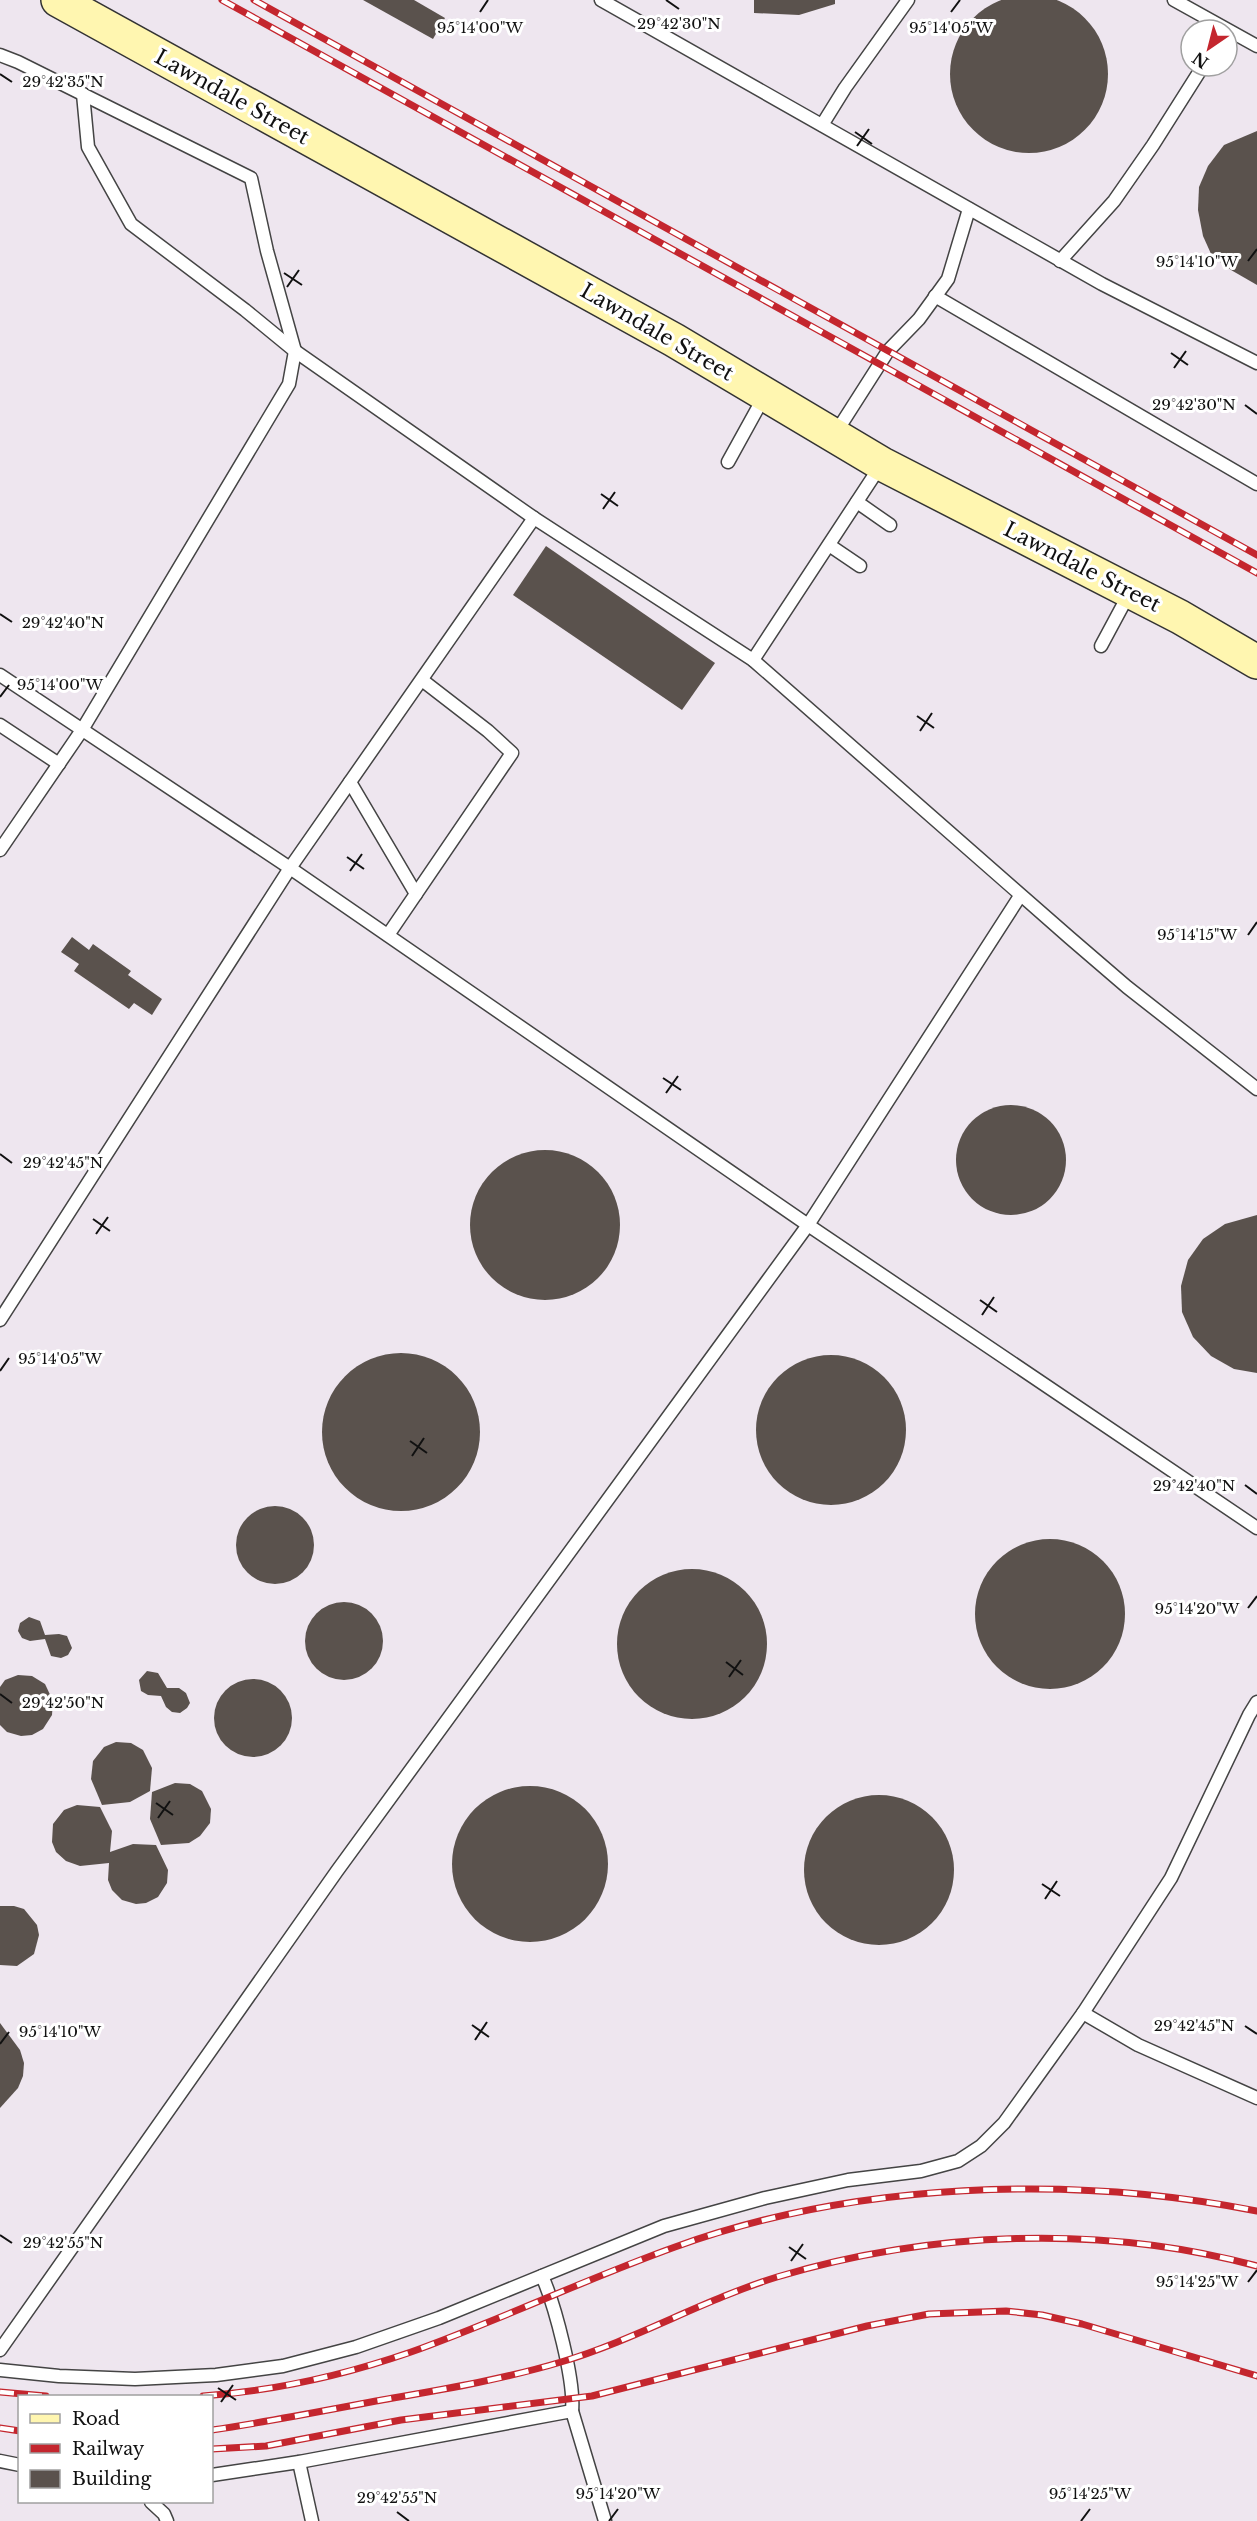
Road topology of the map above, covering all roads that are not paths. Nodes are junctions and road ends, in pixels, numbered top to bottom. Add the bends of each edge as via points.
1 (58, 0) edge
2 (600, 0) edge
3 (908, 0) edge
4 (1174, 0) edge
5 (1205, 18) edge
6 (1239, 37) edge
7 (1257, 46) edge
8 (0, 55) edge
9 (1195, 78) edge
10 (83, 94) junction
11 (822, 125) junction
12 (969, 209) junction
13 (1060, 261) junction
14 (935, 296) junction
15 (295, 351) junction
16 (1257, 363) edge
17 (765, 394) junction
18 (834, 435) junction
19 (728, 462) dead end
20 (882, 464) junction
21 (1257, 484) edge
22 (857, 502) junction
23 (534, 518) junction
24 (890, 525) dead end
25 (828, 545) junction
26 (860, 566) dead end
27 (1130, 592) junction
28 (1101, 646) dead end
29 (753, 660) junction
30 (1257, 662) edge
31 (0, 675) edge
32 (422, 680) junction
33 (0, 725) edge
34 (82, 730) junction
35 (59, 764) junction
36 (350, 782) junction
37 (0, 850) edge
38 (290, 868) junction
39 (416, 894) junction
40 (1020, 896) junction
41 (388, 935) junction
42 (1257, 1089) edge
43 (808, 1225) junction
44 (0, 1320) edge
45 (1257, 1528) edge
46 (1257, 1702) edge
47 (1083, 2013) junction
48 (1257, 2098) edge
49 (542, 2276) junction
50 (0, 2350) edge
51 (0, 2370) edge
52 (572, 2411) junction
53 (0, 2461) edge
54 (299, 2462) junction
55 (18, 2465) edge
56 (213, 2475) edge
57 (152, 2503) edge
58 (167, 2521) edge
59 (312, 2521) edge
60 (605, 2521) edge

1 - 17 main road, Lawndale Street
2 - 11 lane
3 - 11 lane
4 - 5 lane
6 - 7 lane
8 - 10 lane
9 - 13 lane via 1114,201
10 - 15 lane via 88,147 131,224
10 - 15 lane via 251,178
11 - 12 lane
12 - 13 lane
12 - 14 lane via 948,279
13 - 16 lane
14 - 18 lane via 888,351
14 - 21 lane
15 - 23 lane
15 - 34 lane via 290,384
17 - 18 main road, Lawndale Street
17 - 19 lane
18 - 20 main road, Lawndale Street
20 - 22 lane
20 - 27 main road, Lawndale Street
22 - 24 lane
22 - 25 lane
23 - 29 lane
23 - 32 lane
25 - 26 lane
25 - 29 lane
27 - 28 lane
27 - 30 main road, Lawndale Street
29 - 40 lane
31 - 34 lane
32 - 36 lane
32 - 39 lane via 512,753
33 - 35 lane
34 - 35 lane
34 - 38 lane
35 - 37 lane
36 - 38 lane
36 - 39 lane
38 - 41 lane
38 - 44 lane
39 - 41 lane
40 - 42 lane
40 - 43 lane
41 - 43 lane
43 - 45 lane
43 - 50 lane via 330,1881
46 - 47 lane via 1171,1878
47 - 48 lane via 1138,2045
47 - 49 lane via 1004,2123 981,2146 958,2161 765,2198 664,2226
49 - 51 lane via 356,2347 283,2366 216,2375 135,2379
49 - 52 lane via 551,2295 566,2361
52 - 54 lane
52 - 60 lane
53 - 55 lane
54 - 56 lane
54 - 59 lane
57 - 58 lane

